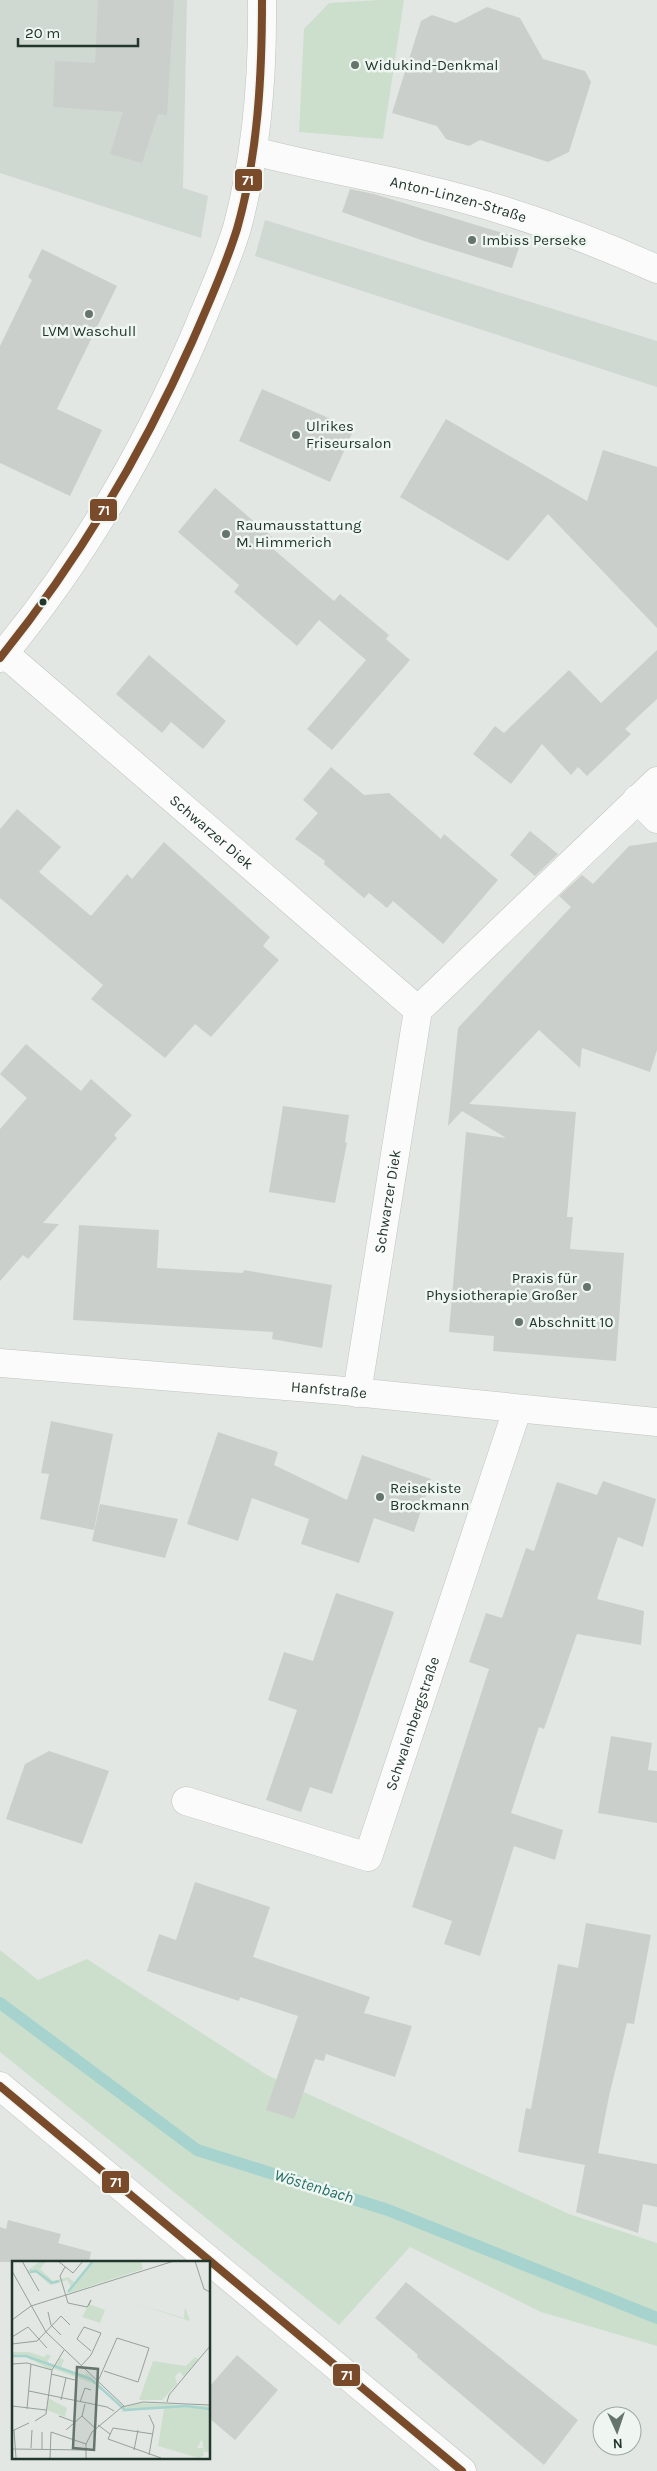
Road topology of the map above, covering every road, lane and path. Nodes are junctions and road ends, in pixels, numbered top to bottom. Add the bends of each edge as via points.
1 (262, 0) edge
2 (254, 151) junction
3 (657, 269) edge
4 (2, 656) edge
5 (657, 781) edge
6 (637, 799) junction
7 (657, 819) edge
8 (418, 1010) junction
9 (0, 1363) edge
10 (357, 1393) junction
11 (517, 1410) junction
12 (657, 1422) edge
13 (186, 1800) dead end
14 (0, 2086) edge
15 (462, 2471) edge

1 - 2 street via 260,92
2 - 3 street, Anton-Linzen-Straße via 425,189 600,243
2 - 4 street via 237,228 219,277 182,367 143,446 100,522 50,597
4 - 8 street, Schwarzer Diek
5 - 6 street
6 - 7 street
6 - 8 street
8 - 10 street, Schwarzer Diek
9 - 10 street, Hanfstraße
10 - 11 street, Hanfstraße
11 - 12 street, Hanfstraße
11 - 13 street, Schwalenbergstraße via 368,1857
14 - 15 street

